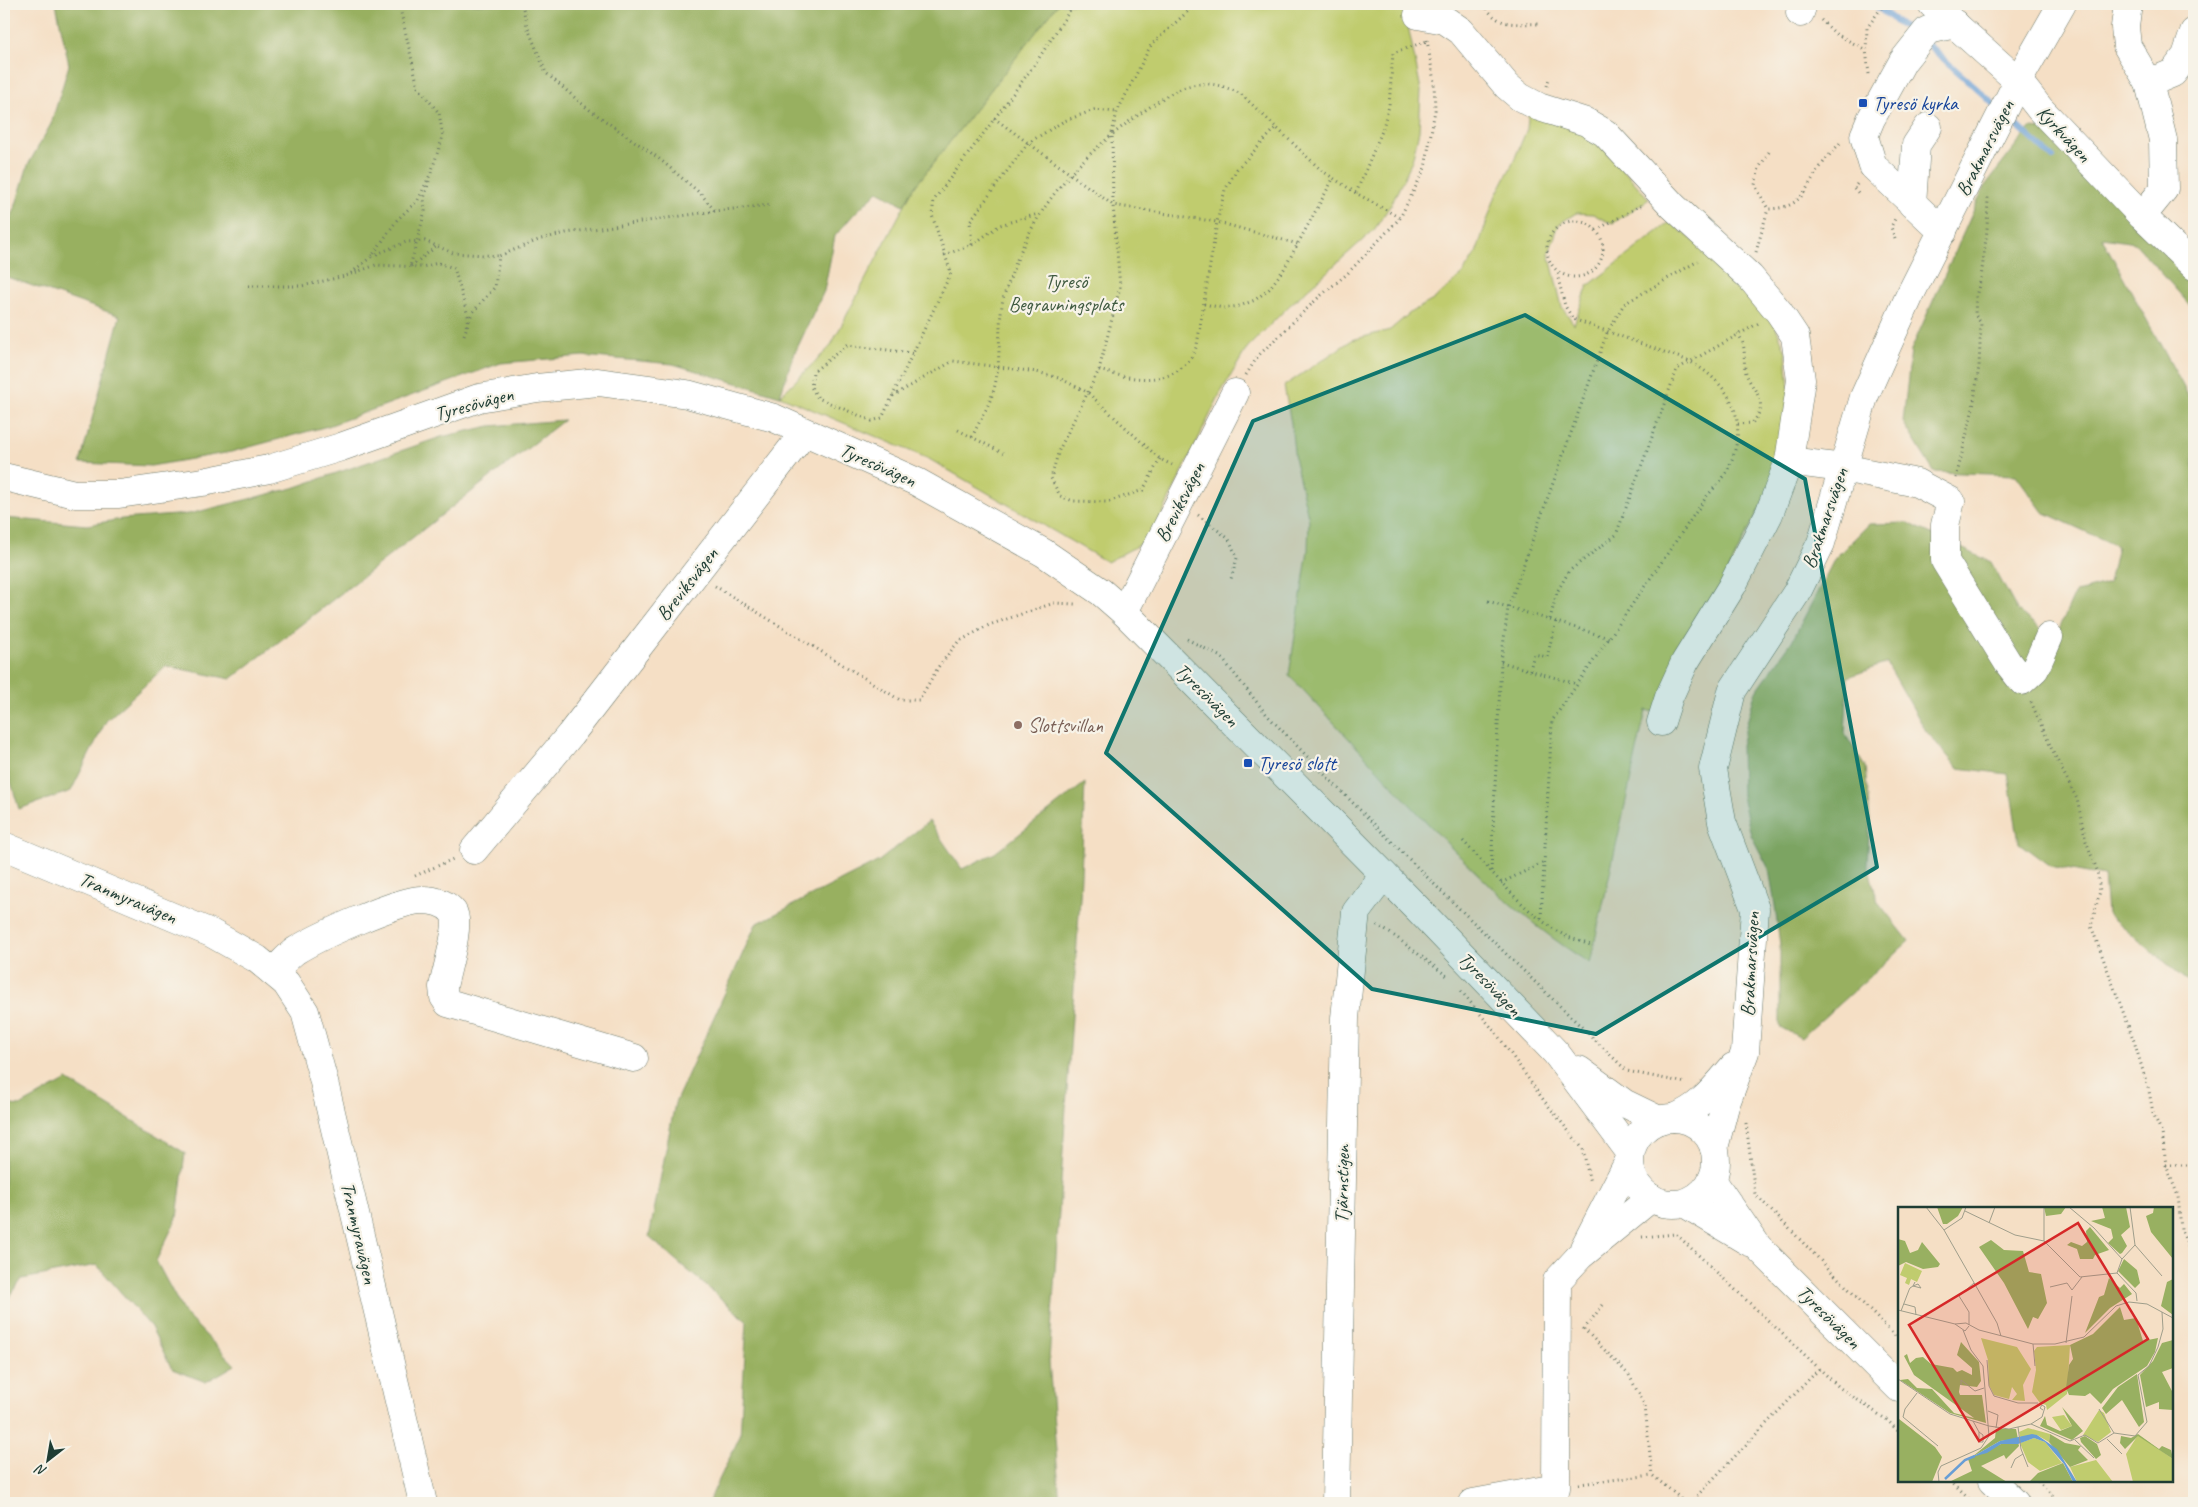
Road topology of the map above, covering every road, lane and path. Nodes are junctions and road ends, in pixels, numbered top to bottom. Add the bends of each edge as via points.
1 (399, 4) edge
2 (522, 4) edge
3 (1074, 4) edge
4 (1196, 4) edge
5 (1484, 4) edge
6 (1884, 4) edge
7 (1932, 4) edge
8 (2062, 4) edge
9 (2128, 4) edge
10 (1807, 11) edge
11 (1418, 15) joint
12 (1538, 24) dead end
13 (1955, 24) junction
14 (2194, 32) edge
15 (1428, 41) junction
16 (1866, 50) junction
17 (1870, 77) dead end
18 (2149, 83) junction
19 (2008, 102) junction
20 (1117, 112) junction
21 (994, 118) junction
22 (1928, 127) dead end
23 (1276, 128) junction
24 (1112, 132) junction
25 (1864, 136) junction
26 (1028, 143) junction
27 (1769, 152) dead end
28 (431, 173) junction
29 (1069, 174) junction
30 (1333, 179) junction
31 (1989, 192) dead end
32 (1356, 193) junction
33 (1662, 194) junction
34 (770, 205) dead end
35 (1113, 205) junction
36 (1905, 208) junction
37 (1768, 209) junction
38 (715, 211) junction
39 (1039, 214) junction
40 (2142, 216) junction
41 (1400, 218) junction
42 (1217, 222) junction
43 (1596, 230) junction
44 (1943, 232) junction
45 (1895, 239) dead end
46 (415, 242) junction
47 (1298, 244) junction
48 (972, 245) junction
49 (437, 246) junction
50 (1720, 249) junction
51 (372, 256) junction
52 (499, 256) junction
53 (944, 256) junction
54 (2194, 266) edge
55 (410, 267) junction
56 (1556, 270) junction
57 (349, 275) junction
58 (1750, 277) junction
59 (248, 286) dead end
60 (1204, 304) junction
61 (1779, 312) junction
62 (1607, 333) junction
63 (1738, 334) junction
64 (912, 353) junction
65 (1689, 361) junction
66 (998, 367) junction
67 (1099, 370) junction
68 (1087, 392) junction
69 (1235, 393) joint
70 (892, 396) junction
71 (1738, 424) junction
72 (958, 430) dead end
73 (804, 433) junction
74 (972, 437) junction
75 (1003, 453) dead end
76 (1160, 459) junction
77 (1789, 461) junction
78 (1843, 468) junction
79 (1193, 475) junction
80 (4, 477) edge
81 (1951, 501) junction
82 (1179, 504) junction
83 (695, 573) junction
84 (1231, 578) dead end
85 (1100, 592) junction
86 (1488, 600) dead end
87 (1508, 606) junction
88 (1124, 612) junction
89 (1550, 619) junction
90 (1556, 621) junction
91 (1182, 637) dead end
92 (2049, 637) dead end
93 (1609, 638) junction
94 (1501, 662) junction
95 (1530, 670) junction
96 (2022, 681) junction
97 (1577, 684) junction
98 (1661, 722) dead end
99 (1463, 841) dead end
100 (4, 846) edge
101 (474, 850) dead end
102 (1544, 862) junction
103 (1491, 871) junction
104 (1384, 875) junction
105 (1500, 883) junction
106 (1356, 912) junction
107 (1541, 918) junction
108 (1593, 946) dead end
109 (273, 972) junction
110 (1450, 979) dead end
111 (1456, 985) dead end
112 (1556, 1052) junction
113 (634, 1058) dead end
114 (1718, 1100) junction
115 (1667, 1119) junction
116 (1714, 1148) junction
117 (1630, 1157) junction
118 (2166, 1165) junction
119 (2194, 1165) edge
120 (1712, 1180) junction
121 (1651, 1198) junction
122 (1684, 1203) junction
123 (1611, 1216) junction
124 (1758, 1247) junction
125 (2194, 1261) edge
126 (1603, 1305) dead end
127 (1898, 1339) edge
128 (1820, 1368) junction
129 (1898, 1387) edge
130 (1898, 1431) edge
131 (1652, 1475) junction
132 (1951, 1482) edge
133 (1993, 1482) edge
134 (2039, 1482) edge
135 (1556, 1488) junction
136 (423, 1503) edge
137 (1336, 1503) edge
138 (1473, 1503) edge
139 (1683, 1503) edge
140 (1690, 1503) edge
141 (1974, 1503) edge
142 (2015, 1503) edge
143 (2060, 1503) edge

1 - 28 path via 418,87 439,112 443,136
2 - 38 path via 527,26 546,73 587,108 658,157
3 - 21 path via 1035,64
4 - 20 path via 1151,45
5 - 12 path via 1496,20
6 - 16 path via 1867,28
7 - 13 street, Kyrkvägen
8 - 19 street, Brakmarsvägen
9 - 18 street via 2127,46
10 - 16 path via 1836,34
11 - 15 path
11 - 33 street via 1445,20 1461,31 1520,97 1538,107 1586,122 1605,133
13 - 19 street, Kyrkvägen
13 - 25 street via 1928,30 1903,60
14 - 18 street via 2186,56 2173,73
15 - 32 path via 1393,54 1389,106
15 - 41 path via 1435,110 1425,168
16 - 17 path
18 - 40 street via 2163,140 2164,189
19 - 40 street, Kyrkvägen via 2040,109
19 - 44 street, Brakmarsvägen
20 - 24 path
20 - 26 path via 1086,112
21 - 26 path
21 - 53 path via 934,200 932,215
22 - 36 street via 1916,145
23 - 24 path via 1241,94 1227,87 1188,84
23 - 30 path
23 - 42 path via 1237,169 1225,190
24 - 29 path
24 - 35 path
25 - 36 street via 1873,166
25 - 37 path via 1844,138 1820,167 1807,192 1784,208
26 - 29 path
26 - 48 path via 970,221
27 - 37 path via 1759,168 1755,185
28 - 46 path via 424,199 425,211
28 - 51 path via 418,200 397,220
29 - 35 path
29 - 39 path
30 - 32 path
30 - 47 path
31 - 81 path via 1987,230 1976,296 1975,315 1981,323 1979,366 1973,408
32 - 41 path
33 - 43 path
33 - 50 street
34 - 38 path
35 - 42 path
35 - 67 path via 1120,287
36 - 44 street
36 - 45 path via 1891,227
37 - 58 path
38 - 52 path via 566,233
39 - 48 path via 1000,225
39 - 66 path via 1019,253 1002,304
40 - 54 street, Kyrkvägen
41 - 69 path via 1347,274 1258,356
42 - 47 path
42 - 60 path
43 - 56 path via 1603,247 1598,265 1583,276 1574,277
43 - 56 path via 1580,221 1562,224 1555,229 1550,236 1547,254
44 - 78 street, Brakmarsvägen via 1864,397
46 - 49 path via 425,241
46 - 51 path via 406,242
46 - 55 path
47 - 60 path via 1269,289 1255,300 1222,308
48 - 53 path
49 - 52 path via 453,253
49 - 55 path
50 - 58 street
50 - 62 path via 1624,304
51 - 57 path
52 - 55 path via 495,288 472,313 464,335 468,316 454,268 438,264
53 - 64 path via 951,272
55 - 57 path via 376,265
56 - 62 path via 1565,306 1573,319
57 - 59 path via 302,286
58 - 61 street
60 - 67 path via 1192,359 1171,375 1150,379 1121,377
61 - 63 path
61 - 77 street via 1795,336 1801,380
62 - 65 path
62 - 87 path
63 - 65 path
63 - 71 path via 1743,341 1747,375 1761,406 1752,423
64 - 70 path
64 - 70 path via 847,345 813,372 811,387 818,398 872,421 882,418
65 - 71 path via 1706,370 1723,387 1736,410
65 - 89 path via 1677,369 1616,535 1570,572 1558,592
66 - 68 path via 1059,378
66 - 70 path via 953,361
66 - 74 path via 990,400
67 - 68 path
68 - 76 path
68 - 76 path via 1059,450 1051,478 1060,496 1073,501 1108,502 1142,490
69 - 79 street, Breviksvägen
71 - 93 path via 1734,455 1724,476
72 - 74 path
73 - 80 street, Tyresövägen via 774,418 687,394 598,382 479,398 341,447 278,466 203,482 119,494 75,494
73 - 83 street, Breviksvägen
73 - 85 street, Tyresövägen via 917,482 1044,553
74 - 75 path
76 - 79 path
77 - 78 street
77 - 98 street via 1769,514 1732,586 1685,662
78 - 81 street via 1918,483
78 - 114 street, Brakmarsvägen via 1821,543 1797,592 1732,691 1713,769 1722,822 1755,909 1745,1052
79 - 82 street, Breviksvägen
81 - 96 street via 1945,525 1945,561
82 - 84 path via 1229,539 1237,558
82 - 88 street, Breviksvägen
83 - 85 path via 900,700 919,700 958,642 989,625 1054,604 1093,604
83 - 101 street, Breviksvägen via 570,735
85 - 88 street, Tyresövägen
86 - 87 path
87 - 89 path
87 - 94 path
88 - 104 street, Tyresövägen
89 - 90 path
90 - 93 path
90 - 95 path via 1547,657 1534,654
91 - 114 path via 1220,658 1267,715 1328,778 1627,1071 1700,1086
92 - 96 street via 2035,669
93 - 97 path
94 - 95 path
94 - 103 path
95 - 97 path
96 - 118 path via 2077,799 2100,891 2091,926 2134,1041 2153,1113 2162,1133
97 - 102 path via 1552,721
99 - 103 path
100 - 109 street, Tranmyravägen via 210,933 257,959
102 - 105 path
102 - 107 path
103 - 105 path
104 - 106 street
104 - 112 street, Tyresövägen
105 - 107 path
106 - 110 path via 1396,937
106 - 137 street, Tjärnstigen via 1345,1018
107 - 108 path via 1567,936
109 - 113 street via 294,952 347,926 408,902 440,901 453,913 456,924 443,986 448,1003
109 - 136 street, Tranmyravägen via 286,983 305,1012 310,1027
111 - 123 path via 1583,1150 1593,1196
112 - 115 street, Tyresövägen via 1624,1103
112 - 117 street, Tyresövägen
114 - 115 street, Brakmarsvägen
114 - 116 street, Brakmarsvägen
114 - 127 path via 1746,1123 1755,1194
115 - 116 street, Tyresövägen via 1693,1122
115 - 117 street via 1642,1130 1633,1143
116 - 120 street via 1716,1168
117 - 121 street, Tyresövägen via 1633,1180
117 - 123 street
118 - 119 path
118 - 125 path via 2178,1196 2181,1229
120 - 122 street via 1704,1192
120 - 124 street, Tyresövägen
121 - 122 street, Tyresövägen via 1661,1203
121 - 123 street
122 - 124 street, Tyresövägen
123 - 128 path via 1632,1238 1676,1234
123 - 135 street via 1558,1280
124 - 129 street, Tyresövägen
126 - 131 path via 1584,1330 1629,1376 1645,1406
128 - 130 path via 1840,1388
128 - 140 path
131 - 135 path
131 - 139 path
132 - 141 path
133 - 142 street
134 - 143 path
135 - 138 street

